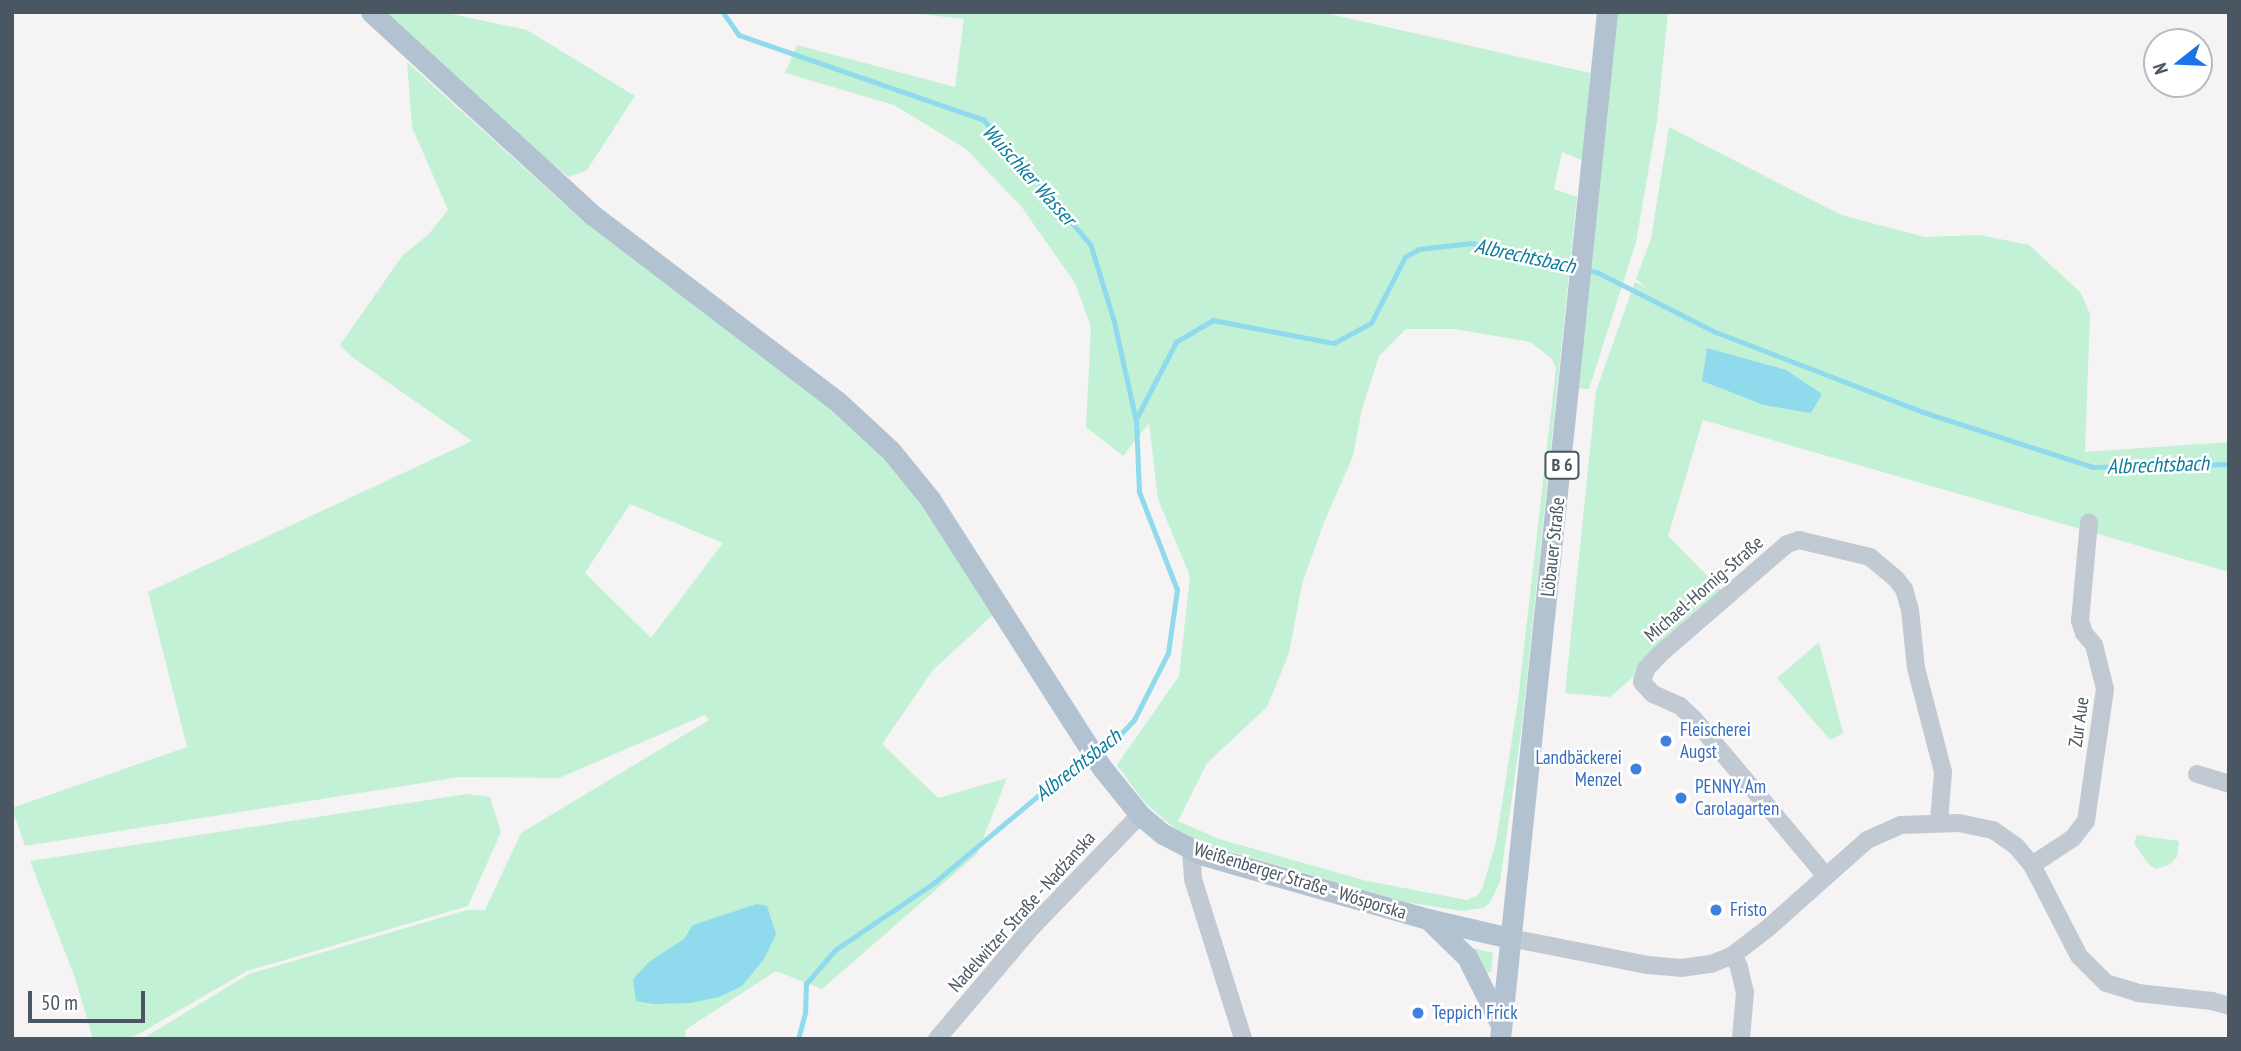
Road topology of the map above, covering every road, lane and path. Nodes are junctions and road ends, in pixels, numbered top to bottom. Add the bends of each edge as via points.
1 (371, 12) edge
2 (1607, 12) edge
3 (2089, 522) dead end
4 (2197, 774) dead end
5 (2229, 784) edge
6 (1140, 815) junction
7 (1939, 822) junction
8 (1191, 850) junction
9 (2032, 865) junction
10 (1825, 875) junction
11 (1428, 919) junction
12 (1510, 938) junction
13 (1733, 956) junction
14 (2229, 1006) edge
15 (1500, 1032) edge
16 (937, 1039) edge
17 (1243, 1039) edge
18 (1741, 1039) edge

1 - 6 main road, Weißenberger Straße - Wósporska via 594,216 837,401 891,450 930,499 1103,769
2 - 12 main road, Löbauer Straße / B 6
3 - 9 street, Zur Aue via 2080,621 2094,645 2105,689 2086,821 2073,838
4 - 5 street
6 - 8 main road, Weißenberger Straße - Wósporska
6 - 16 street, Nadelwitzer Straße - Nadźanska via 1033,926
7 - 9 street via 1993,830
7 - 10 street via 1887,830 1867,840
7 - 10 street, Michael-Hornig-Straße via 1943,772 1916,668 1904,589 1870,557 1799,540 1787,544 1659,655 1646,669 1642,682 1694,719
8 - 11 main road, Weißenberger Straße - Wósporska
8 - 17 street via 1193,879
9 - 14 street via 2078,956 2106,983 2138,993
10 - 13 street
11 - 12 main road, Weißenberger Straße - Wósporska
11 - 15 main road, Weißenberger Straße - Wósporska via 1467,957
12 - 13 street via 1662,967 1697,967
12 - 15 main road, Löbauer Straße / B 6
13 - 18 street via 1745,992

